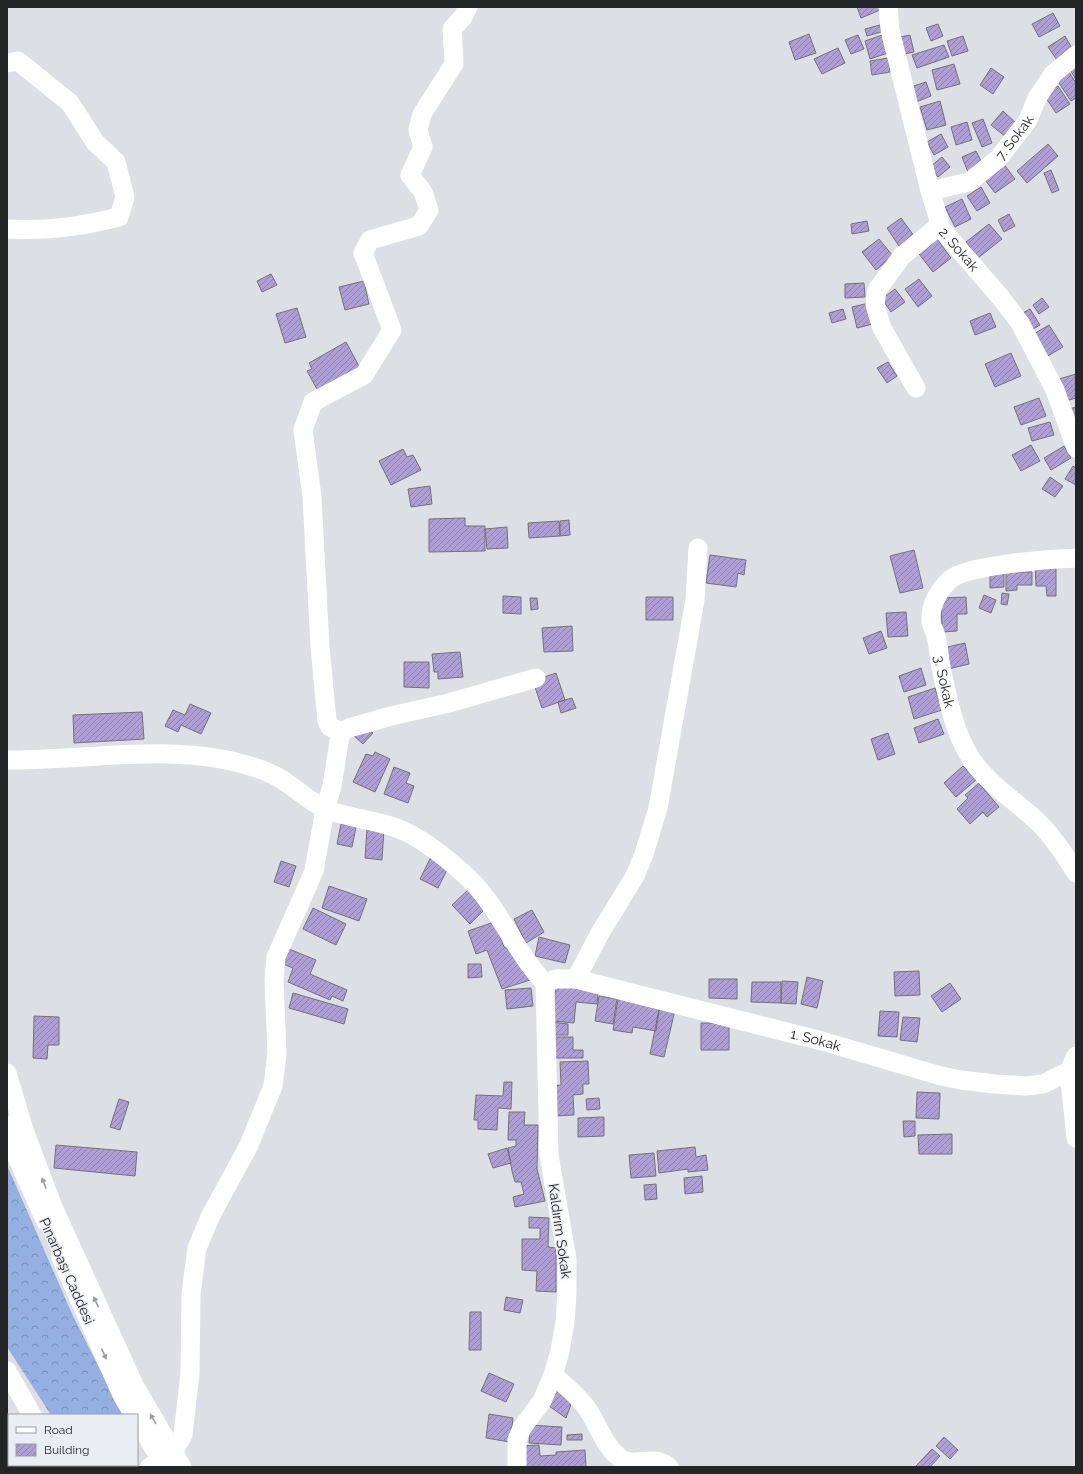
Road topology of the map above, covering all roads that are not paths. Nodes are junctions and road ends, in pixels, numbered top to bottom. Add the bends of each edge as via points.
1 (468, 7) edge
2 (888, 7) edge
3 (1076, 55) edge
4 (7, 63) edge
5 (930, 191) junction
6 (939, 226) junction
7 (7, 230) edge
8 (916, 388) dead end
9 (1076, 448) edge
10 (698, 548) dead end
11 (1076, 558) edge
12 (536, 678) dead end
13 (342, 732) junction
14 (7, 760) edge
15 (325, 809) junction
16 (1076, 873) edge
17 (576, 979) junction
18 (545, 983) junction
19 (1072, 1063) edge
20 (7, 1073) edge
21 (7, 1125) edge
22 (1076, 1138) edge
23 (7, 1371) edge
24 (553, 1375) junction
25 (31, 1414) edge
26 (133, 1414) edge
27 (138, 1421) edge
28 (166, 1463) edge
29 (517, 1467) edge
30 (669, 1467) edge

1 - 13 street via 463,17 452,28 454,64 422,114 418,130 423,147 410,175 424,192 429,210 419,226 370,240 363,253 392,330 364,375 313,402 303,430 312,497 320,647 327,721 330,727
2 - 5 street, 2. Sokak via 890,30
3 - 5 street, 7. Sokak via 1053,74 1037,98 1028,120 998,159 969,182
4 - 7 street via 18,61 70,103 95,142 116,162 125,197 119,217 81,227
5 - 6 street, 2. Sokak
6 - 8 street via 902,256 877,290 875,305 882,328
6 - 9 street, 2. Sokak via 1020,323 1055,390
10 - 17 street via 695,600 658,808 636,876 600,933
11 - 16 street, 3. Sokak via 967,571 952,579 937,595 931,622 958,738 990,782 1049,834
12 - 13 street via 449,703 391,716
13 - 15 street
14 - 15 street via 156,754 227,759 269,773
15 - 18 street via 398,828 440,854 478,888 524,959
15 - 28 street via 314,871 274,966 277,1053 273,1086 254,1134 210,1216 197,1248 191,1294 190,1373 186,1416 183,1435
17 - 18 street, 1. Sokak via 556,979
17 - 19 street, 1. Sokak via 822,1041 961,1080 1026,1086 1043,1084
18 - 24 street, Kaldırım Sokak via 549,1156 567,1273 565,1322
19 - 22 street
28 -> 20 street via 134,1385 53,1207 24,1130
21 -> 26 street, Pınarbaşı Caddesi via 21,1167 122,1395
23 - 25 street
24 - 29 street, Kaldırım Sokak via 542,1401 522,1428 517,1440
24 - 30 street via 573,1392 587,1409 599,1432 620,1458 629,1462 658,1460
27 - 28 street

